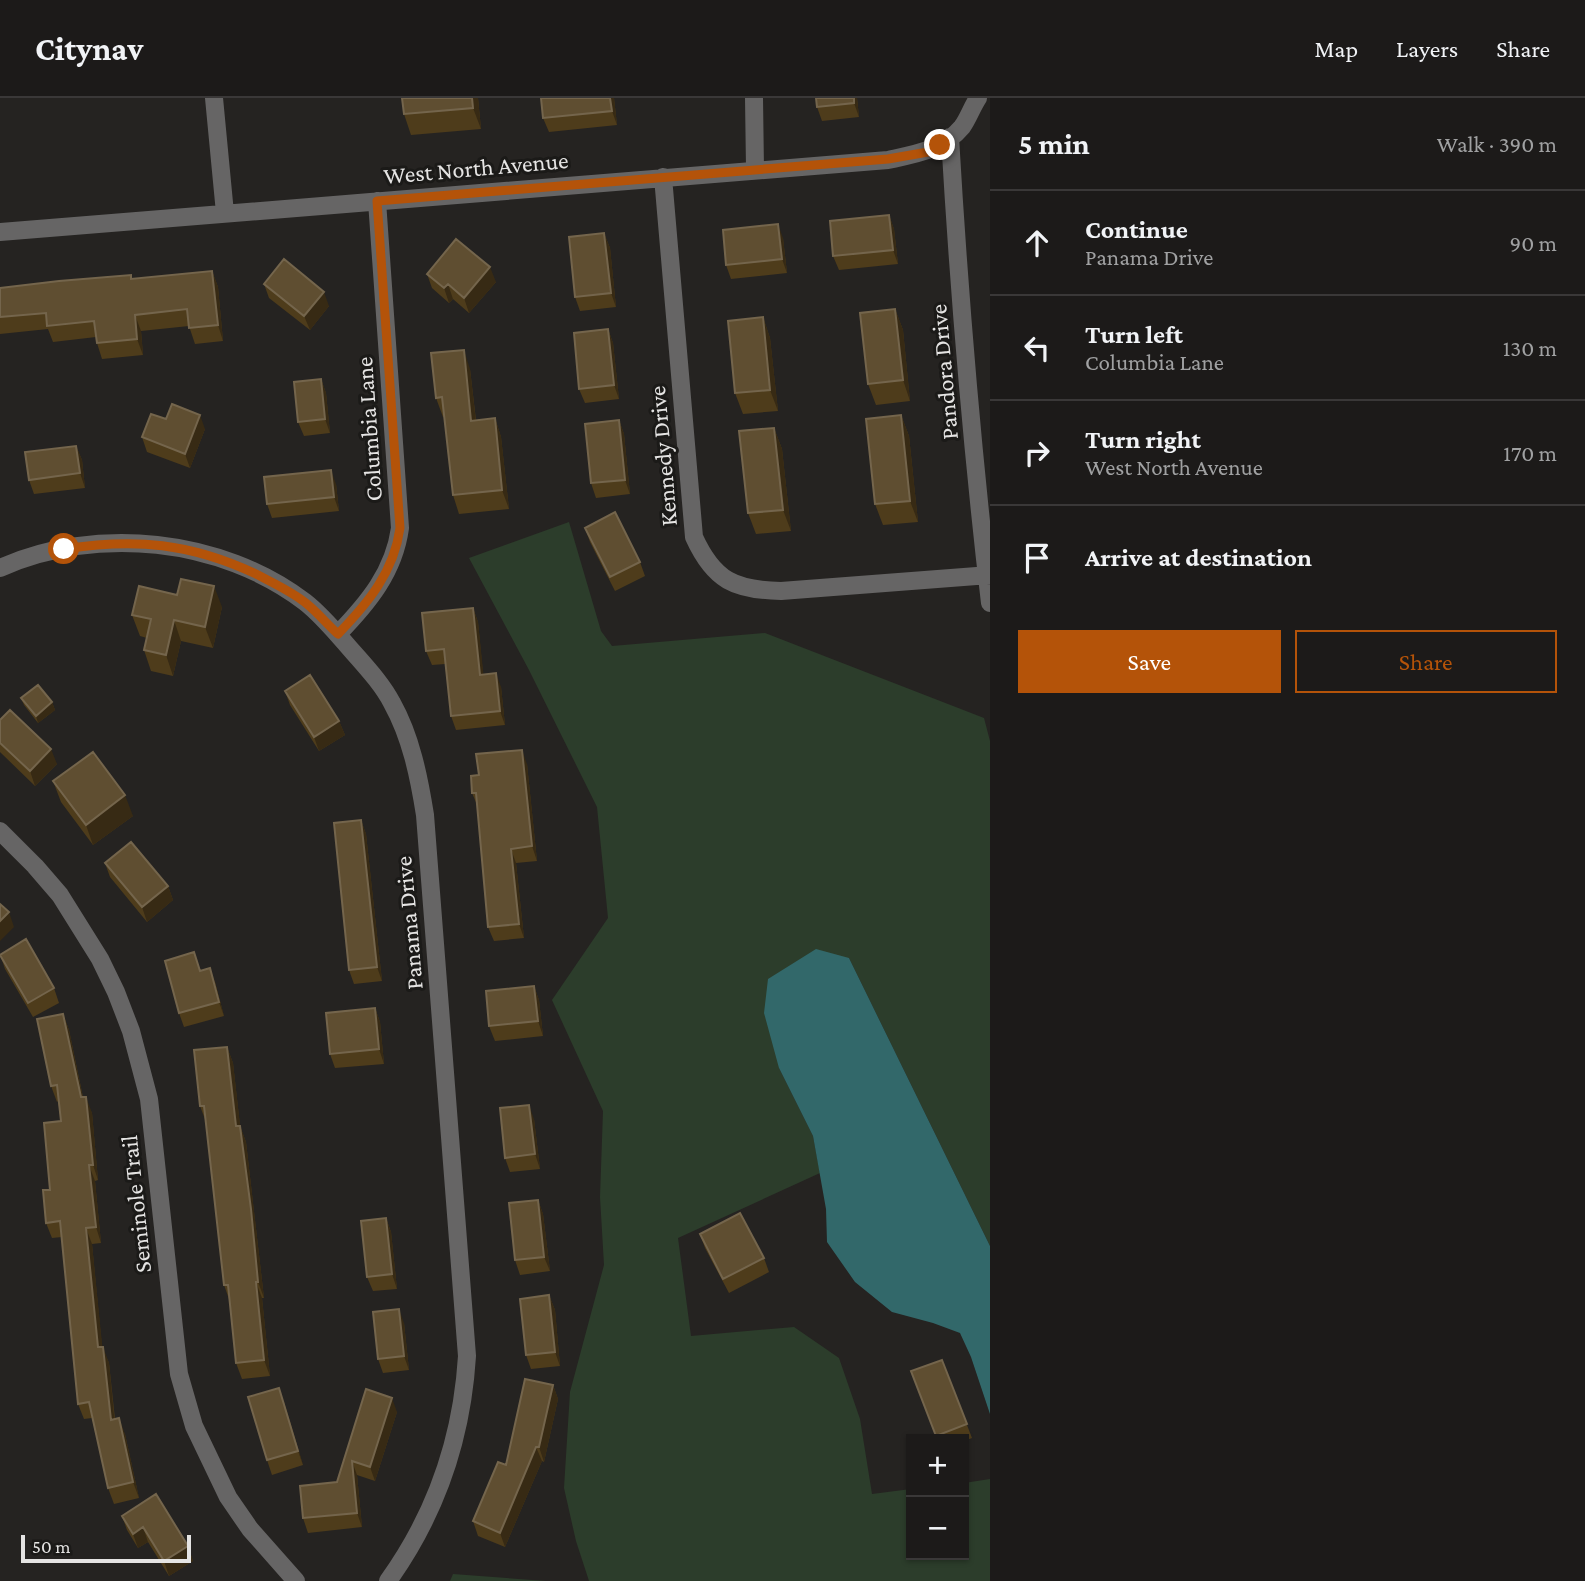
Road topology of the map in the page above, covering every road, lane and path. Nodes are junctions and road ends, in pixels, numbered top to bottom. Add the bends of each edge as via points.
1 (215, 98) edge
2 (754, 98) edge
3 (978, 98) edge
4 (950, 137) junction
5 (755, 169) junction
6 (663, 177) junction
7 (377, 201) junction
8 (225, 213) junction
9 (0, 232) edge
10 (0, 568) edge
11 (988, 575) edge
12 (990, 603) edge
13 (338, 634) junction
14 (0, 831) edge
15 (296, 1581) edge
16 (388, 1581) edge

1 - 8 street
2 - 5 street
3 - 4 street via 962,127
4 - 5 street, West North Avenue via 928,152 888,159
4 - 11 street, Pandora Drive
5 - 6 street, West North Avenue
6 - 7 street, West North Avenue
6 - 11 street, Kennedy Drive via 694,537 702,556 726,580 755,591
7 - 8 street, West North Avenue
7 - 13 street, Columbia Lane via 400,528 398,546 379,588
8 - 9 street, West North Avenue
10 - 13 street, Panama Drive via 93,544 157,544 190,550 274,583 305,603
11 - 12 street, Pandora Drive
13 - 16 street, Panama Drive via 392,703 420,784 465,1314 466,1376 448,1465 414,1541
14 - 15 street, Seminole Trail via 60,895 117,992 149,1099 179,1374 194,1426 228,1497

